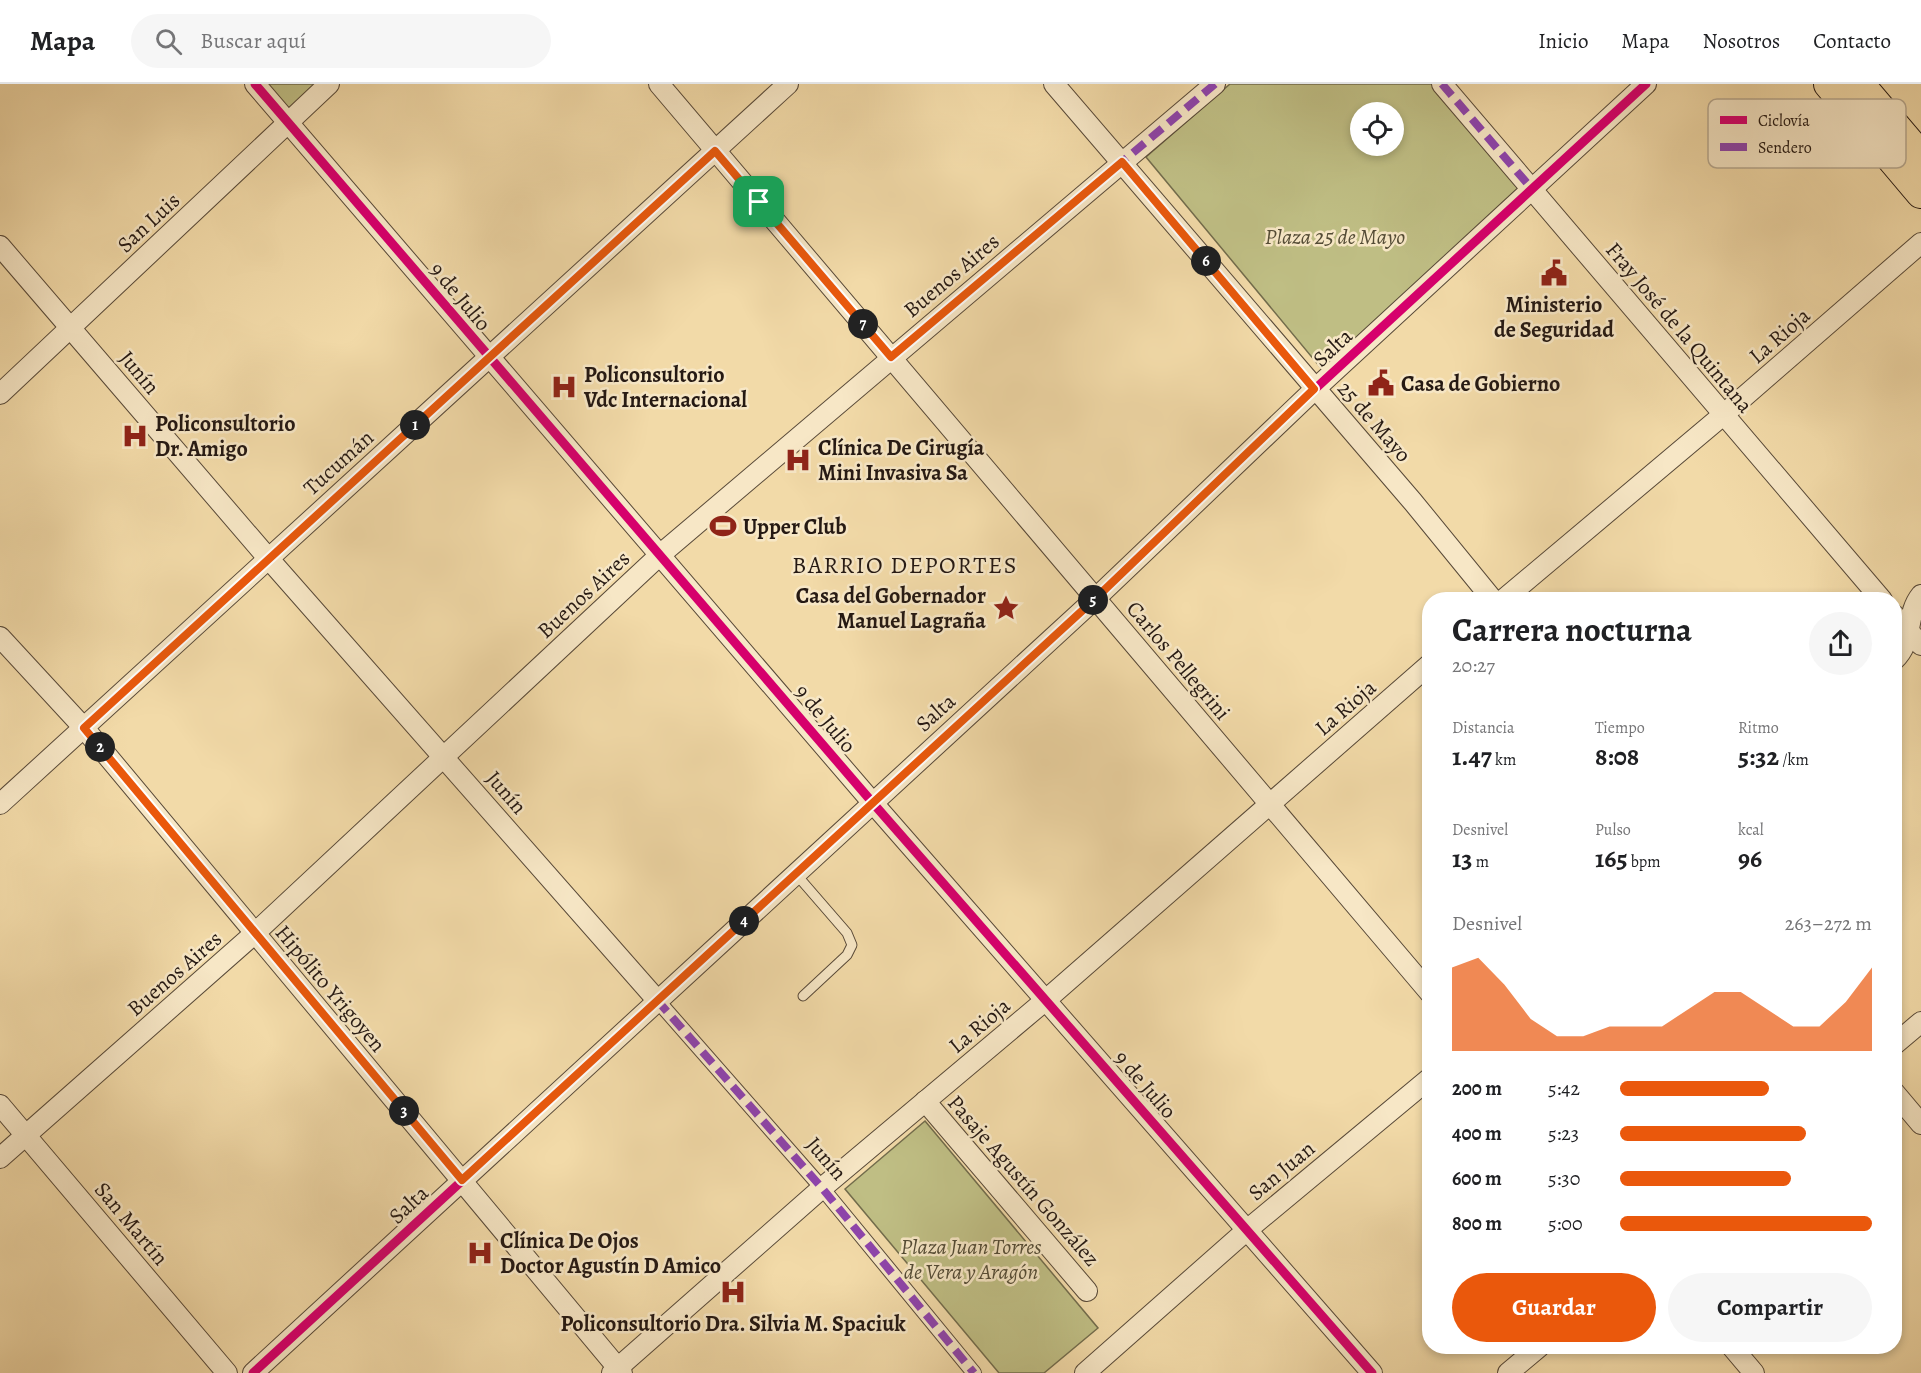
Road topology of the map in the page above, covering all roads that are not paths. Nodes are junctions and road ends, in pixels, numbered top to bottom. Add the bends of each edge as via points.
1 (255, 84) edge
2 (329, 84) edge
3 (659, 84) edge
4 (788, 84) edge
5 (1054, 84) edge
6 (1215, 84) edge
7 (1442, 84) edge
8 (1646, 84) edge
9 (1830, 84) edge
10 (1859, 84) edge
11 (1843, 99) edge
12 (1872, 99) edge
13 (288, 122) junction
14 (1906, 139) edge
15 (715, 151) junction
16 (1921, 157) edge
17 (1122, 162) junction
18 (1900, 168) edge
19 (1532, 189) junction
20 (1921, 193) edge
21 (1921, 243) edge
22 (0, 246) edge
23 (71, 328) junction
24 (891, 357) junction
25 (489, 358) junction
26 (1314, 389) junction
27 (0, 394) edge
28 (1723, 415) junction
29 (661, 554) junction
30 (268, 558) junction
31 (1486, 592) edge
32 (1513, 592) edge
33 (1875, 592) edge
34 (1921, 595) edge
35 (1096, 598) junction
36 (1902, 624) edge
37 (0, 637) edge
38 (1915, 639) edge
39 (1902, 653) edge
40 (1422, 671) edge
41 (84, 728) junction
42 (443, 756) junction
43 (872, 802) junction
44 (0, 804) edge
45 (1270, 806) junction
46 (795, 873) junction
47 (254, 934) junction
48 (1422, 984) edge
49 (803, 996) dead end
50 (1047, 999) junction
51 (657, 1000) junction
52 (1921, 1023) edge
53 (1902, 1038) edge
54 (1422, 1085) edge
55 (925, 1101) junction
56 (1902, 1101) edge
57 (0, 1105) edge
58 (1921, 1124) edge
59 (26, 1135) junction
60 (0, 1158) edge
61 (462, 1180) junction
62 (822, 1188) junction
63 (1247, 1230) junction
64 (1087, 1291) dead end
65 (1531, 1354) edge
66 (1738, 1354) edge
67 (617, 1371) edge
68 (227, 1373) edge
69 (253, 1373) edge
70 (974, 1373) edge
71 (1085, 1373) edge
72 (1372, 1373) edge
73 (1508, 1373) edge
74 (1754, 1373) edge

1 - 13 street, 9 de Julio
2 - 13 street, San Luis
3 - 15 street, Carlos Pellegrini
4 - 15 street, Tucumán
5 - 17 street, 25 de Mayo
6 - 17 street, Buenos Aires
7 - 19 street, Fray José de la Quintana
8 - 19 street, Salta
9 - 11 main road
10 - 12 main road
13 - 23 street, San Luis
13 - 25 street, 9 de Julio
14 - 16 main road
15 - 24 street, Carlos Pellegrini
15 - 25 street, Tucumán
17 - 24 street, Buenos Aires
17 - 26 street, 25 de Mayo
18 - 20 main road
19 - 26 street, Salta
19 - 28 street, Fray José de la Quintana
21 - 28 street, La Rioja
22 - 23 street, Junín
23 - 27 street, San Luis
23 - 30 street, Junín
24 - 29 street, Buenos Aires
24 - 35 street, Carlos Pellegrini
25 - 29 street, 9 de Julio
25 - 30 street, Tucumán
26 - 31 street, 25 de Mayo
26 - 35 street, Salta
28 - 32 street, La Rioja
28 - 33 street, Fray José de la Quintana
29 - 42 street, Buenos Aires
29 - 43 street, 9 de Julio
30 - 41 street, Tucumán
30 - 42 street, Junín
34 - 38 street via 1912,607
35 - 43 street, Salta
35 - 45 street, Carlos Pellegrini
36 - 38 street
37 - 41 street, Hipólito Yrigoyen
38 - 39 street
40 - 45 street, La Rioja
41 - 44 street, Tucumán
41 - 47 street, Hipólito Yrigoyen
42 - 47 street, Buenos Aires
42 - 51 street, Junín
43 - 46 street, Salta
43 - 50 street, 9 de Julio
45 - 48 street, Carlos Pellegrini
45 - 50 street, La Rioja
46 - 49 lane via 848,933 852,945 847,955
46 - 51 street, Salta
47 - 59 street, Buenos Aires
47 - 61 street, Hipólito Yrigoyen
50 - 55 street, La Rioja
50 - 63 street, 9 de Julio
51 - 61 street, Salta
51 - 62 street, Junín
52 - 53 street
54 - 63 street, San Juan
55 - 62 street, La Rioja
55 - 64 street, Pasaje Agustín González
56 - 58 street
57 - 59 street, San Martín
59 - 60 street, Buenos Aires
59 - 68 street, San Martín
61 - 67 street, Hipólito Yrigoyen
61 - 69 street, Salta
62 - 67 street, La Rioja
62 - 70 street, Junín
63 - 71 street, San Juan
63 - 72 street, 9 de Julio
65 - 73 street
66 - 74 street

